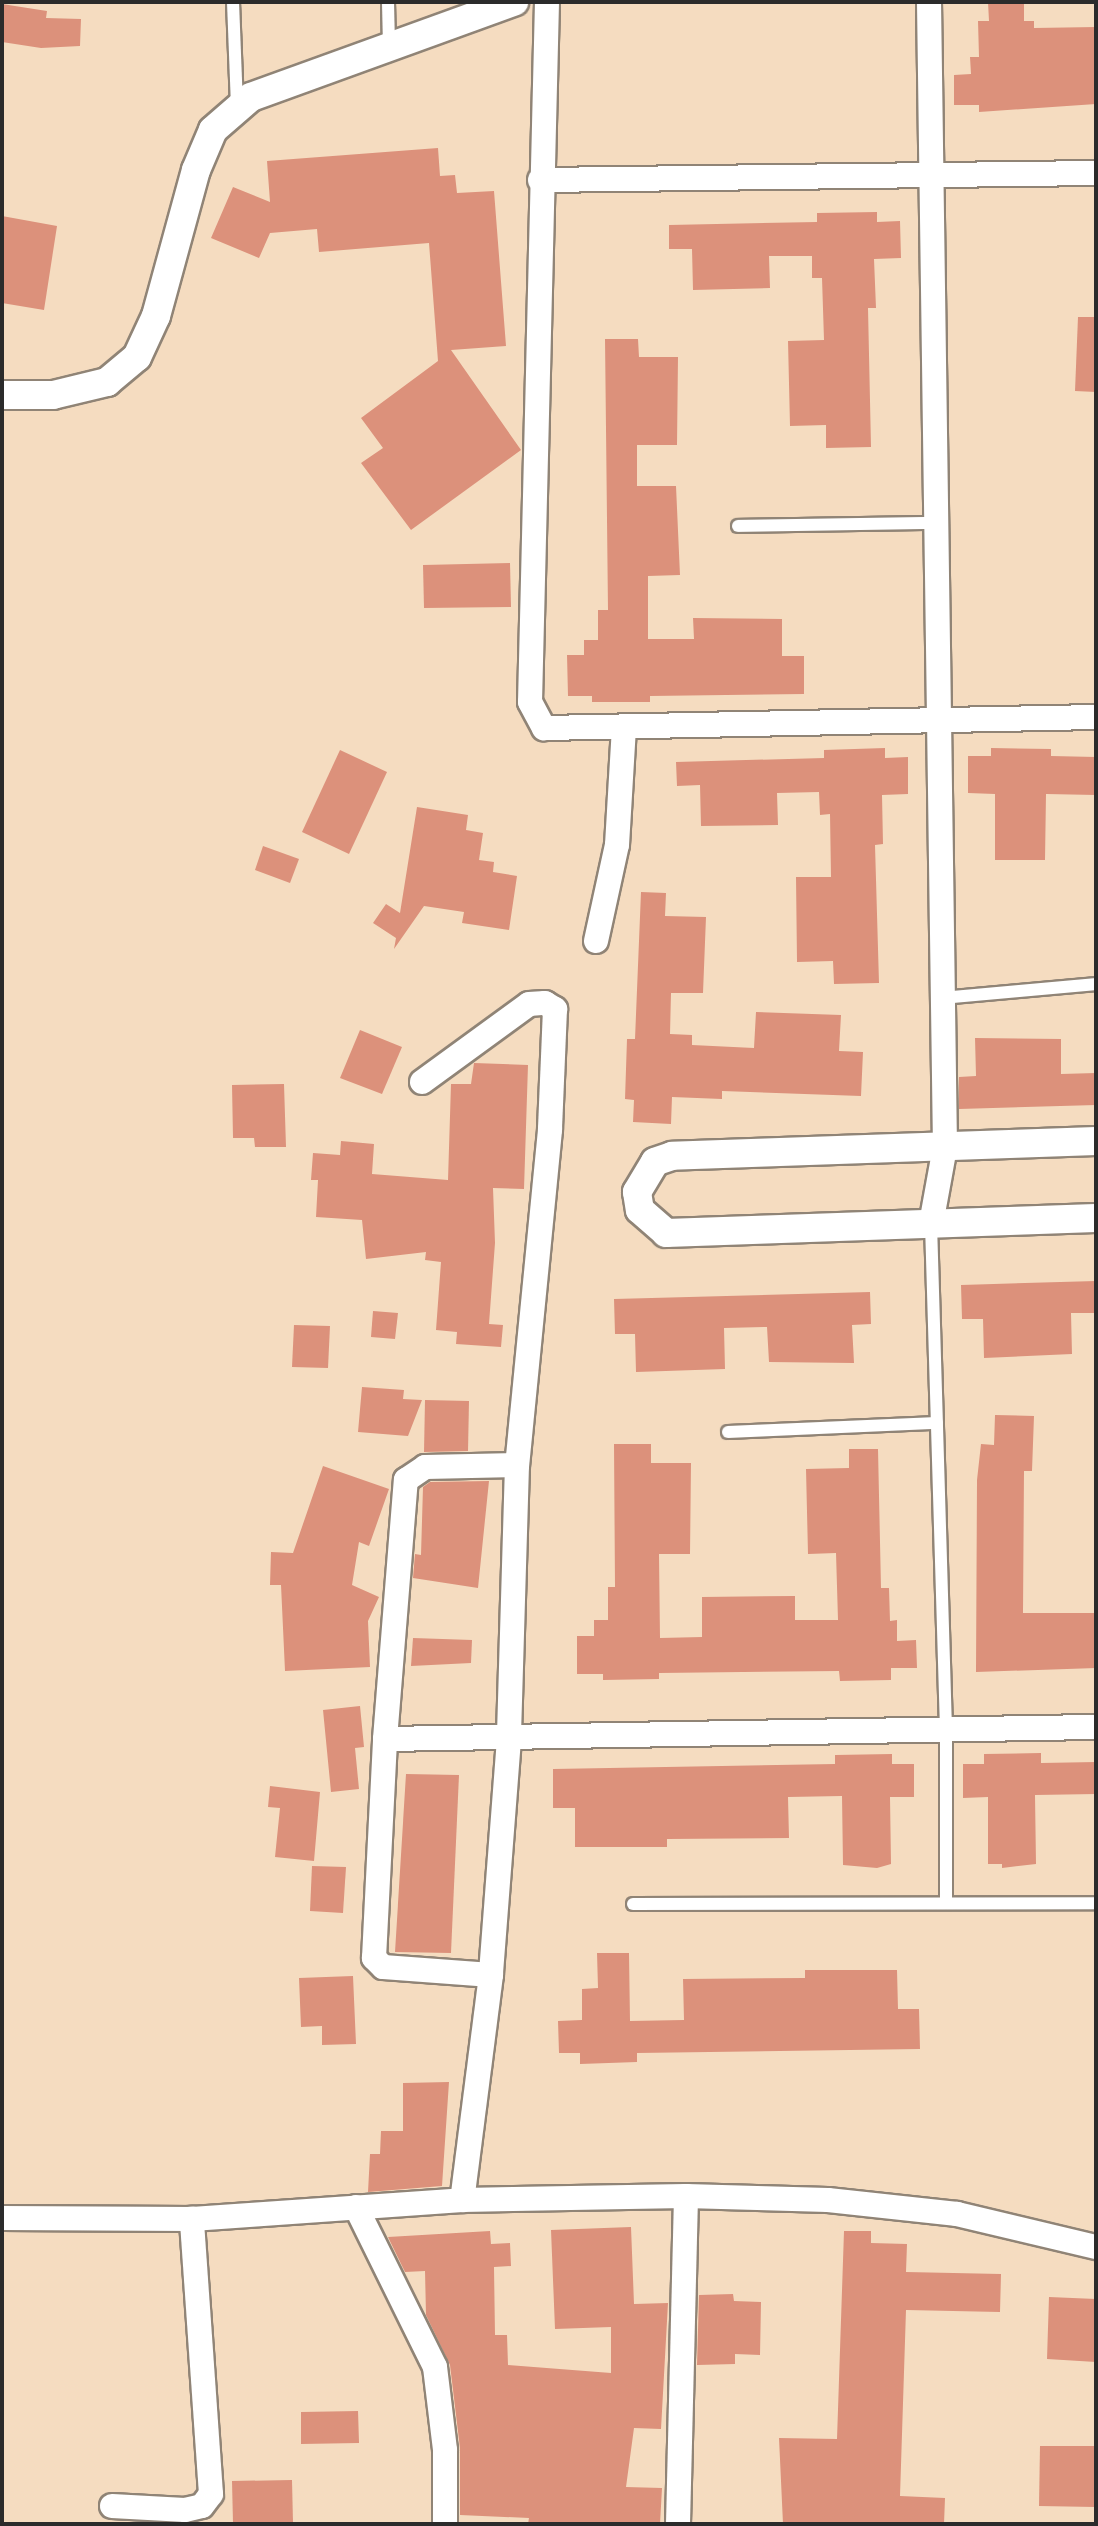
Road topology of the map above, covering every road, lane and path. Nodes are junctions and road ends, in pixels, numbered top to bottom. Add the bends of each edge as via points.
1 (233, 2) edge
2 (388, 2) edge
3 (514, 2) edge
4 (547, 2) edge
5 (929, 2) edge
6 (389, 45) junction
7 (237, 109) junction
8 (1096, 173) edge
9 (929, 175) junction
10 (540, 180) junction
11 (2, 395) edge
12 (934, 523) junction
13 (738, 526) dead end
14 (938, 717) junction
15 (1096, 717) edge
16 (624, 726) junction
17 (596, 941) dead end
18 (1096, 984) edge
19 (942, 998) junction
20 (422, 1082) dead end
21 (1096, 1141) edge
22 (945, 1147) junction
23 (1096, 1218) edge
24 (931, 1224) junction
25 (937, 1423) junction
26 (728, 1432) dead end
27 (517, 1465) junction
28 (1096, 1727) edge
29 (946, 1730) junction
30 (385, 1739) junction
31 (509, 1739) junction
32 (946, 1903) junction
33 (1096, 1903) edge
34 (633, 1904) dead end
35 (491, 1975) junction
36 (686, 2196) junction
37 (462, 2200) junction
38 (356, 2207) junction
39 (2, 2218) edge
40 (192, 2219) junction
41 (1096, 2247) edge
42 (112, 2506) dead end
43 (445, 2524) edge
44 (678, 2524) edge

1 - 7 lane
2 - 6 lane
3 - 6 street
4 - 10 street
5 - 9 street
6 - 7 street via 251,97
7 - 11 street via 213,130 196,170 156,316 137,357 107,382 53,395
8 - 9 street
9 - 10 street
9 - 12 street
10 - 16 street via 530,702 544,728
12 - 13 lane
12 - 14 street
14 - 15 street
14 - 16 street
14 - 19 street
16 - 17 street via 617,845
18 - 19 lane
19 - 22 street
20 - 27 street via 529,1004 545,1003 555,1009 550,1130
21 - 22 street
22 - 24 street
22 - 24 street via 672,1156 649,1168 637,1192 645,1217 666,1233
23 - 24 street
24 - 25 lane
25 - 26 lane
25 - 29 lane
27 - 30 street via 425,1467 406,1480
27 - 31 street
28 - 29 street
29 - 31 street
29 - 32 lane
30 - 31 street
30 - 35 street via 374,1958 383,1967
31 - 35 street
32 - 33 lane
32 - 34 lane
35 - 37 street
36 - 37 street
36 - 41 street via 828,2200 957,2214
36 - 44 street
37 - 38 street
38 - 40 street
38 - 43 street via 435,2367 445,2450
39 - 40 street
40 - 42 street via 211,2494 202,2506 185,2510

